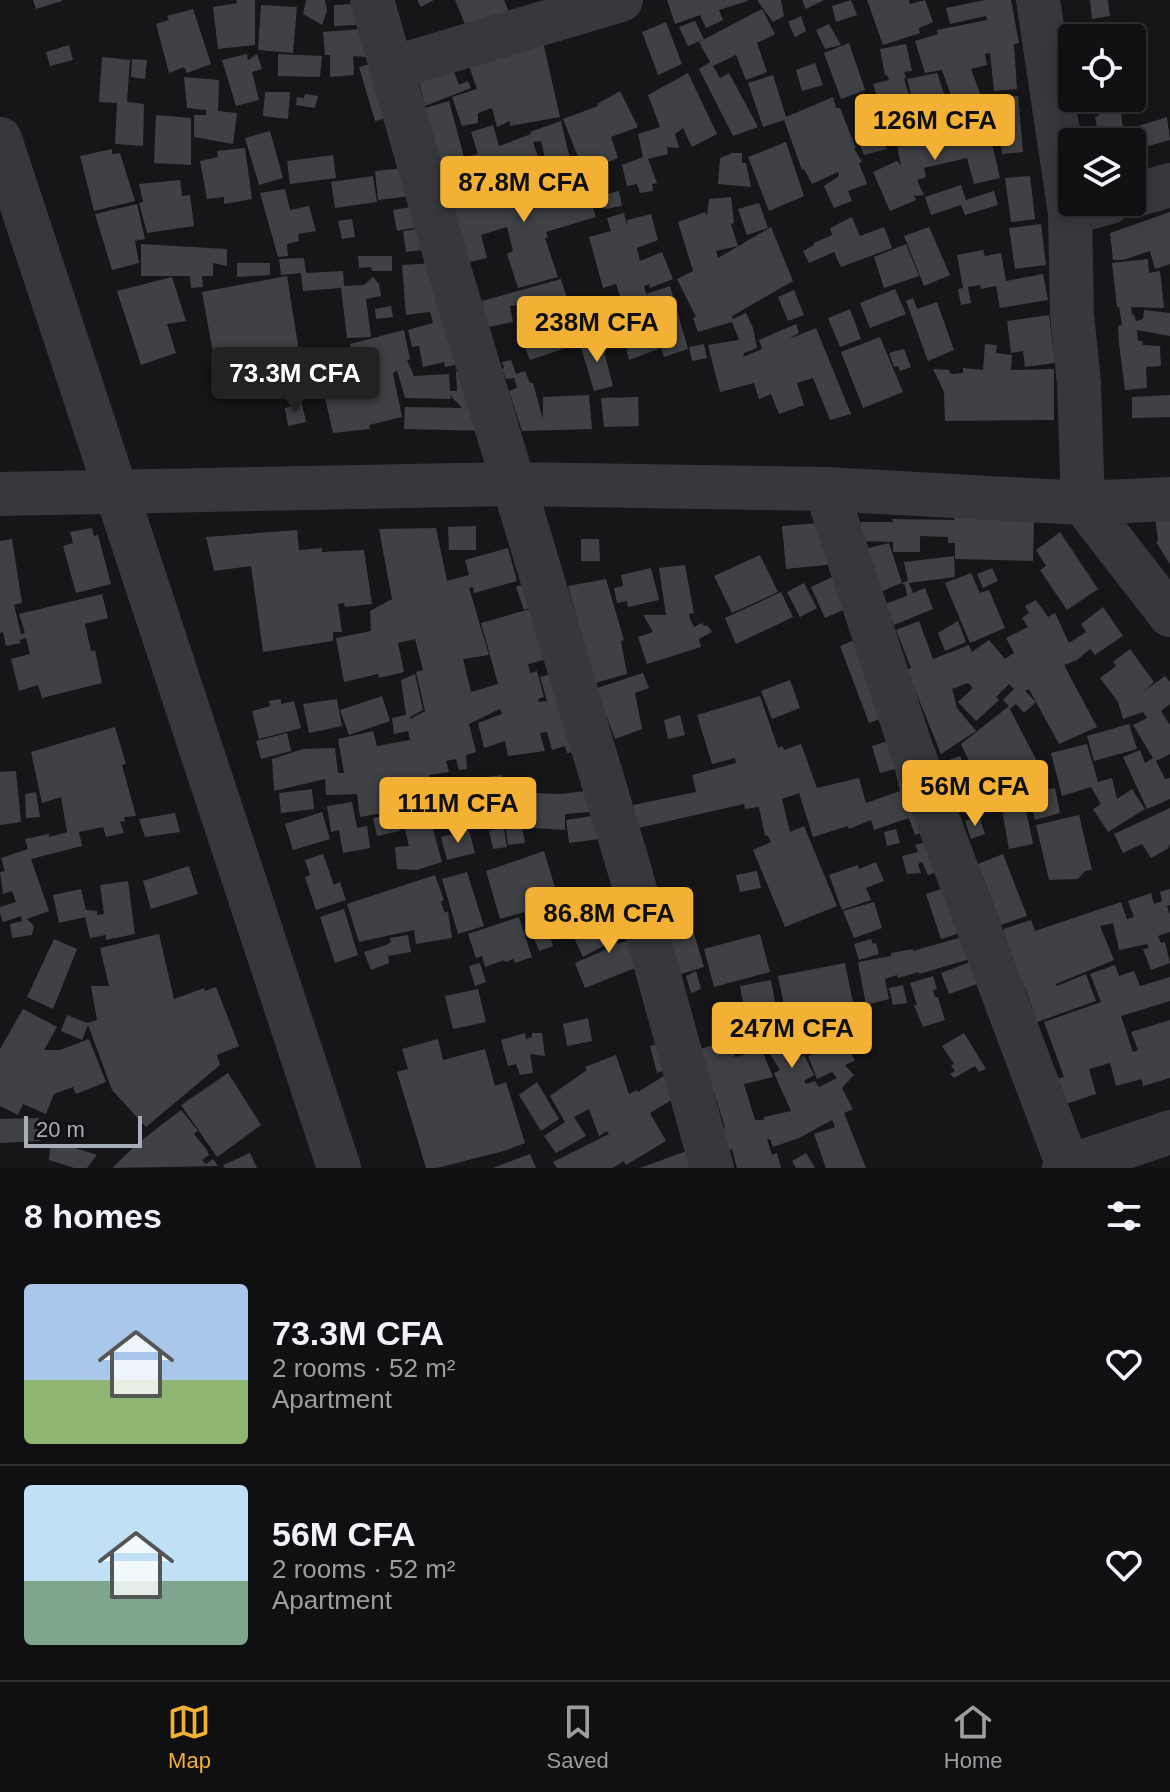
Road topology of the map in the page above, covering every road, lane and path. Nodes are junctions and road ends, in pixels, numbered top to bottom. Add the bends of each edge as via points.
1 (372, 0) edge
2 (621, 0) edge
3 (1038, 0) edge
4 (392, 68) junction
5 (1070, 128) edge
6 (0, 139) edge
7 (1170, 185) edge
8 (1146, 192) edge
9 (1089, 216) edge
10 (513, 484) junction
11 (826, 489) junction
12 (115, 493) junction
13 (0, 494) edge
14 (1170, 499) edge
15 (1083, 503) junction
16 (1170, 615) edge
17 (1170, 1132) edge
18 (1066, 1167) edge
19 (339, 1168) edge
20 (712, 1168) edge

1 - 4 street
2 - 4 street
3 - 5 street
4 - 10 street
6 - 12 street
7 - 8 street
9 - 15 street via 1072,315
10 - 11 street
10 - 12 street
10 - 20 street via 629,868
11 - 15 street
11 - 18 street via 911,748
12 - 13 street
12 - 19 street
14 - 15 street
15 - 16 street
17 - 18 street

